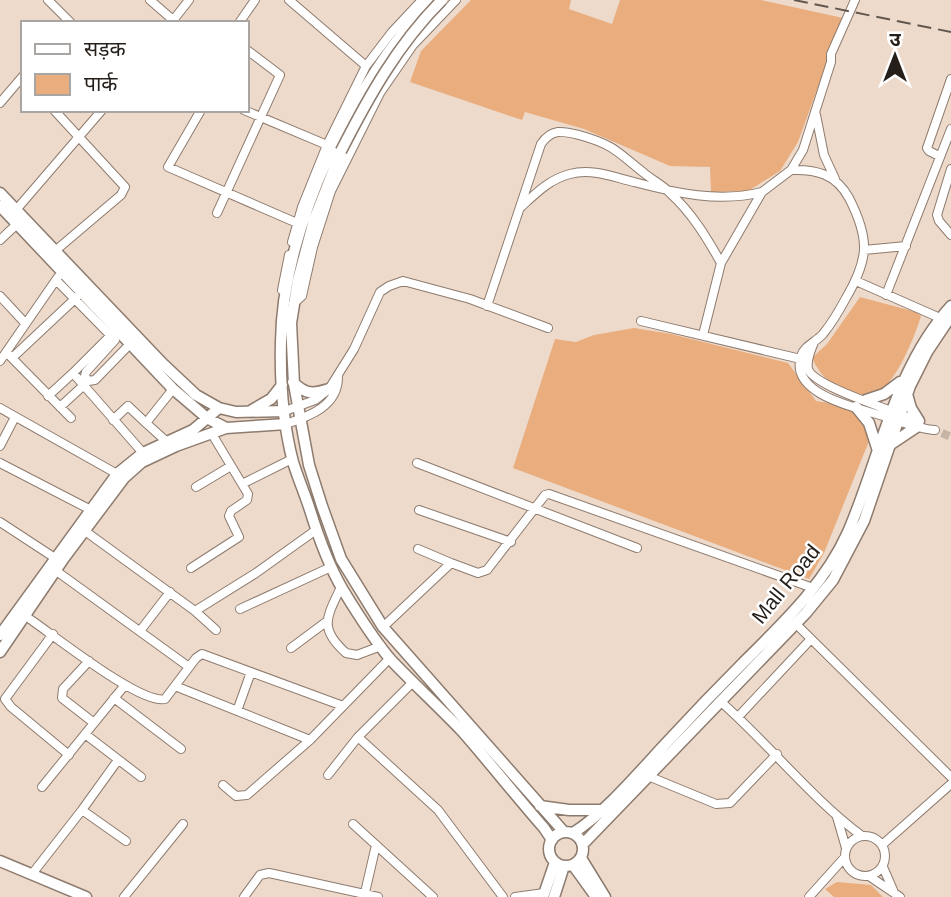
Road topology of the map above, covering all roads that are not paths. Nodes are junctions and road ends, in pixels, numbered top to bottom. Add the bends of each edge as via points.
1 (150, 0) edge
2 (189, 0) edge
3 (255, 0) edge
4 (289, 0) edge
5 (422, 0) edge
6 (433, 0) edge
7 (442, 0) edge
8 (456, 0) edge
9 (855, 0) edge
10 (860, 0) edge
11 (51, 1) edge
12 (438, 16) junction
13 (69, 21) edge
14 (171, 21) edge
15 (173, 21) edge
16 (240, 21) edge
17 (248, 52) edge
18 (831, 62) junction
19 (366, 66) junction
20 (21, 78) edge
21 (951, 79) edge
22 (0, 103) edge
23 (56, 112) edge
24 (100, 112) edge
25 (200, 112) edge
26 (248, 112) edge
27 (816, 112) junction
28 (259, 117) junction
29 (951, 129) edge
30 (78, 137) junction
31 (334, 147) junction
32 (939, 156) junction
33 (951, 169) edge
34 (791, 170) junction
35 (835, 180) junction
36 (0, 186) edge
37 (668, 191) junction
38 (225, 192) junction
39 (762, 192) junction
40 (0, 193) edge
41 (6, 207) edge
42 (519, 209) junction
43 (217, 213) dead end
44 (17, 223) junction
45 (297, 223) junction
46 (951, 235) edge
47 (0, 240) edge
48 (906, 246) junction
49 (864, 250) junction
50 (55, 251) junction
51 (721, 263) junction
52 (61, 272) junction
53 (856, 281) junction
54 (886, 295) junction
55 (0, 296) edge
56 (79, 296) junction
57 (288, 303) junction
58 (487, 306) junction
59 (951, 306) edge
60 (946, 317) edge
61 (641, 321) dead end
62 (25, 323) junction
63 (548, 328) dead end
64 (114, 332) junction
65 (703, 335) junction
66 (130, 344) junction
67 (9, 355) junction
68 (804, 360) junction
69 (0, 361) edge
70 (73, 373) junction
71 (906, 375) junction
72 (338, 377) junction
73 (288, 384) junction
74 (84, 386) junction
75 (173, 389) junction
76 (329, 389) junction
77 (907, 394) junction
78 (48, 396) junction
79 (866, 400) junction
80 (60, 407) junction
81 (299, 407) junction
82 (856, 407) junction
83 (0, 408) edge
84 (219, 408) junction
85 (285, 411) junction
86 (236, 412) junction
87 (895, 415) junction
88 (15, 417) junction
89 (71, 418) dead end
90 (207, 418) junction
91 (113, 420) junction
92 (300, 420) junction
93 (146, 423) junction
94 (286, 424) junction
95 (918, 424) junction
96 (226, 428) junction
97 (938, 431) tunnel mouth
98 (212, 434) junction
99 (167, 442) junction
100 (889, 445) junction
101 (0, 446) edge
102 (877, 450) junction
103 (143, 453) junction
104 (292, 459) junction
105 (0, 463) edge
106 (417, 463) dead end
107 (231, 466) junction
108 (120, 476) junction
109 (242, 484) junction
110 (196, 487) dead end
111 (536, 508) junction
112 (91, 510) junction
113 (419, 510) dead end
114 (0, 522) edge
115 (88, 527) junction
116 (316, 530) junction
117 (511, 542) junction
118 (637, 548) dead end
119 (418, 549) dead end
120 (451, 563) junction
121 (55, 564) junction
122 (331, 567) junction
123 (191, 568) dead end
124 (41, 584) junction
125 (341, 587) junction
126 (813, 588) junction
127 (170, 592) junction
128 (240, 609) dead end
129 (195, 611) junction
130 (24, 615) junction
131 (326, 622) junction
132 (796, 624) junction
133 (383, 627) junction
134 (216, 630) dead end
135 (140, 631) junction
136 (53, 634) junction
137 (0, 635) edge
138 (811, 639) junction
139 (381, 646) junction
140 (291, 648) dead end
141 (0, 652) edge
142 (390, 658) junction
143 (89, 661) junction
144 (190, 667) junction
145 (251, 672) junction
146 (413, 682) junction
147 (125, 685) junction
148 (175, 686) junction
149 (114, 698) junction
150 (720, 701) junction
151 (343, 706) junction
152 (237, 711) junction
153 (738, 717) junction
154 (94, 723) junction
155 (85, 734) junction
156 (358, 737) junction
157 (310, 740) junction
158 (181, 750) dead end
159 (777, 754) junction
160 (69, 755) junction
161 (118, 760) junction
162 (328, 775) dead end
163 (648, 776) junction
164 (141, 777) dead end
165 (951, 777) edge
166 (951, 784) edge
167 (223, 785) dead end
168 (43, 787) dead end
169 (540, 806) junction
170 (82, 810) junction
171 (601, 810) junction
172 (837, 817) junction
173 (183, 824) dead end
174 (353, 824) dead end
175 (569, 833) junction
176 (862, 836) junction
177 (552, 840) junction
178 (126, 841) dead end
179 (583, 844) junction
180 (376, 845) junction
181 (883, 845) junction
182 (846, 853) junction
183 (0, 861) edge
184 (568, 863) junction
185 (848, 867) junction
186 (883, 867) junction
187 (832, 873) junction
188 (32, 874) junction
189 (869, 876) junction
190 (893, 890) junction
191 (365, 896) edge
192 (547, 896) edge
193 (86, 897) edge
194 (124, 897) edge
195 (244, 897) edge
196 (378, 897) edge
197 (433, 897) edge
198 (503, 897) edge
199 (515, 897) edge
200 (596, 897) edge
201 (605, 897) edge
202 (809, 897) edge
203 (900, 897) edge

1 - 14 street
2 - 15 street
3 - 16 street
4 - 19 street
5 - 19 street
6 - 12 street via 439,7
6 - 31 main road via 388,51
7 - 31 main road, bridge via 404,43
8 - 12 street
9 - 18 street
10 - 18 street
11 - 13 street
12 - 57 street via 413,45 374,106 331,191 302,296
17 - 28 street via 280,75
18 - 27 street
19 - 31 street
20 - 22 street
21 - 32 street via 927,148
23 - 30 street
24 - 30 street
25 - 38 street via 168,167
26 - 28 street
27 - 34 street via 807,142
27 - 35 street via 824,155
28 - 31 street
28 - 38 street
29 - 32 street
30 - 41 street
30 - 50 street via 123,182 124,191
31 - 45 street
31 - 57 main road
32 - 48 street
33 - 46 street via 937,215
34 - 35 street via 816,170
34 - 39 street
35 - 49 street via 854,209
36 - 41 street via 10,198
37 - 39 street via 729,198
37 - 42 street via 582,172 545,184
37 - 42 street via 610,145 555,131 541,144
37 - 51 street via 696,223
38 - 43 street
38 - 45 street
39 - 51 street
40 - 41 main road
41 - 44 main road
41 - 50 main road
42 - 58 street
44 - 47 street
44 - 52 main road
45 - 57 street via 284,274
48 - 49 street
48 - 54 street
49 - 53 street
50 - 52 main road
51 - 65 street
52 - 56 main road
52 - 62 street
52 - 84 main road via 196,395
53 - 54 street
53 - 68 street
54 - 60 street
55 - 62 street
56 - 64 main road
56 - 67 street
57 - 73 main road
58 - 63 street
58 - 72 street via 416,283 389,286 380,292
59 - 60 main road, Mall Road
60 - 71 main road, Mall Road via 927,337
60 - 77 main road, Mall Road
61 - 65 street
62 - 67 street
64 - 66 main road
64 - 66 street via 114,342 86,372 88,381 95,380
64 - 70 street
65 - 68 street
66 - 75 main road
67 - 69 street
67 - 78 street
68 - 79 street via 817,379
68 - 82 street via 801,372 810,386
70 - 74 street
70 - 78 street
71 - 79 main road via 892,389
71 - 87 main road, Mall Road
72 - 76 street
72 - 92 street via 329,403
73 - 76 main road via 309,394
73 - 81 main road
73 - 85 main road
73 - 86 main road via 264,405
74 - 80 street
74 - 91 street
75 - 90 main road
75 - 93 street
76 - 81 street
77 - 87 main road, Mall Road
77 - 95 main road
78 - 80 street
79 - 87 street
80 - 89 street
81 - 85 street
81 - 92 main road
82 - 87 street
82 - 102 main road via 869,423
83 - 88 street
84 - 86 main road
84 - 90 main road
85 - 86 main road
85 - 94 main road
87 - 95 street
87 - 100 main road, Mall Road
87 - 102 main road, Mall Road
88 - 101 street
88 - 108 street
90 - 96 main road
90 - 99 main road
91 - 93 street via 128,407
91 - 103 street
92 - 94 street
92 - 133 main road via 309,466 336,547
93 - 99 street
94 - 96 main road
94 - 104 main road
95 - 97 street
95 - 100 main road
96 - 98 main road
98 - 107 street
98 - 108 main road via 152,457
99 - 103 main road
100 - 132 main road, Mall Road via 859,531 833,580
102 - 126 main road, Mall Road via 847,533
103 - 108 main road
104 - 109 street
104 - 116 main road
105 - 112 street
106 - 111 street
107 - 109 street
107 - 110 street
108 - 112 main road
108 - 115 main road
109 - 123 street via 247,500 229,516 239,537
111 - 117 street
111 - 118 street
111 - 126 street via 545,495 554,495
112 - 121 main road
113 - 117 street
114 - 121 street
115 - 121 main road
115 - 127 street
116 - 122 main road
116 - 129 street
117 - 120 street via 485,572
119 - 120 street
120 - 133 street
121 - 124 main road
121 - 135 street
122 - 125 main road
122 - 128 street
124 - 130 main road
124 - 137 main road
125 - 131 street
125 - 139 main road
126 - 171 main road, Mall Road
127 - 129 street
127 - 135 street
129 - 134 street
130 - 136 street
130 - 141 main road
131 - 139 street via 328,632 346,653 357,655
131 - 140 street
132 - 138 street
132 - 150 main road, Mall Road
133 - 169 main road
135 - 144 street
136 - 143 street
136 - 160 street via 5,699
138 - 153 street
138 - 165 street
139 - 142 main road
142 - 146 main road
142 - 151 street
143 - 147 street
143 - 154 street via 63,689 62,698
144 - 145 street via 202,654
144 - 148 street
145 - 151 street
145 - 152 street
146 - 156 street
146 - 177 main road via 463,732
147 - 148 street via 160,700
147 - 149 street
148 - 152 street
149 - 154 street
149 - 158 street
150 - 153 street
150 - 163 main road, Mall Road
151 - 157 street
152 - 157 street
153 - 159 street
154 - 155 street
155 - 160 street
155 - 161 street
156 - 162 street
156 - 198 street via 438,810
157 - 167 street via 247,795 236,796
159 - 163 street via 724,805
159 - 172 street
160 - 168 street
161 - 164 street
161 - 170 street
163 - 179 main road, Mall Road
166 - 181 street
169 - 171 main road
169 - 175 main road
170 - 178 street
170 - 188 street
171 - 175 main road, Mall Road
172 - 176 street
172 - 182 street
173 - 194 street
174 - 180 street
175 - 177 main road, Mall Road
175 - 179 main road
176 - 181 street
176 - 182 street
177 - 184 main road via 549,849
179 - 184 main road
180 - 191 street
180 - 197 street
181 - 186 street
182 - 185 street
182 - 187 street
183 - 188 main road
184 - 192 main road
184 - 200 main road
184 - 201 main road
185 - 187 street
185 - 189 street via 854,874
186 - 189 street
186 - 190 street
187 - 202 street
188 - 193 main road
189 - 190 street
190 - 203 street
191 - 195 street via 269,873 260,875
191 - 196 street
192 - 199 street

